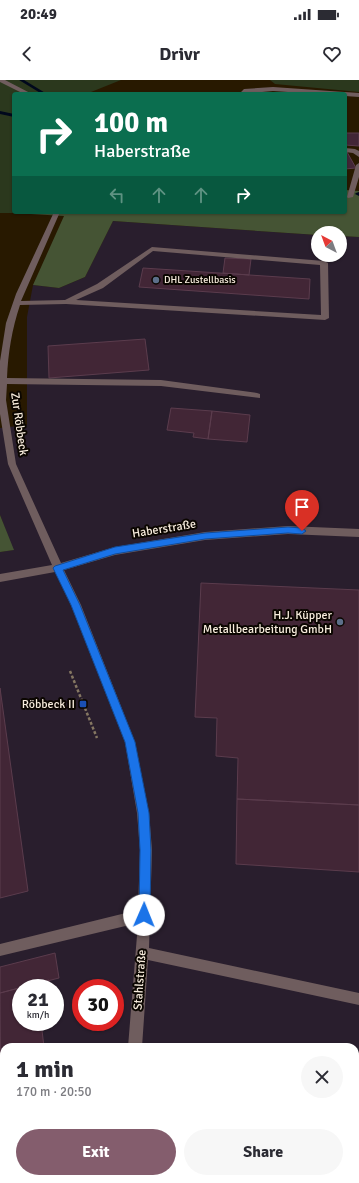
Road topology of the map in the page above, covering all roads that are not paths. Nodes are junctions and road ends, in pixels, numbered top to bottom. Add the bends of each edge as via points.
1 (1, 80) edge
2 (25, 92) edge
3 (243, 92) edge
4 (314, 92) edge
5 (347, 94) edge
6 (359, 95) edge
7 (347, 150) edge
8 (359, 155) edge
9 (359, 165) edge
10 (350, 197) dead end
11 (56, 214) edge
12 (66, 302) junction
13 (17, 303) junction
14 (2, 376) edge
15 (257, 396) dead end
16 (359, 533) edge
17 (58, 568) junction
18 (0, 578) edge
19 (144, 915) junction
20 (0, 950) edge
21 (142, 953) junction
22 (359, 999) edge
23 (135, 1043) edge

1 - 2 street
3 - 4 street via 273,89
5 - 6 street
7 - 8 street via 355,151
9 - 10 street
11 - 13 street, Zur Röbbeck
12 - 12 street via 325,318 324,263 152,249 100,286
12 - 13 street
13 - 14 street, Zur Röbbeck via 10,323
14 - 15 street via 161,383
14 - 17 street, Zur Röbbeck via 2,400 12,464
16 - 17 street, Haberstraße via 288,530 205,536 115,550
17 - 18 street, Haberstraße
17 - 19 street, Stahlstraße via 76,605 130,742 144,813
19 - 20 street
19 - 21 street, Stahlstraße
21 - 22 street
21 - 23 street, Stahlstraße

